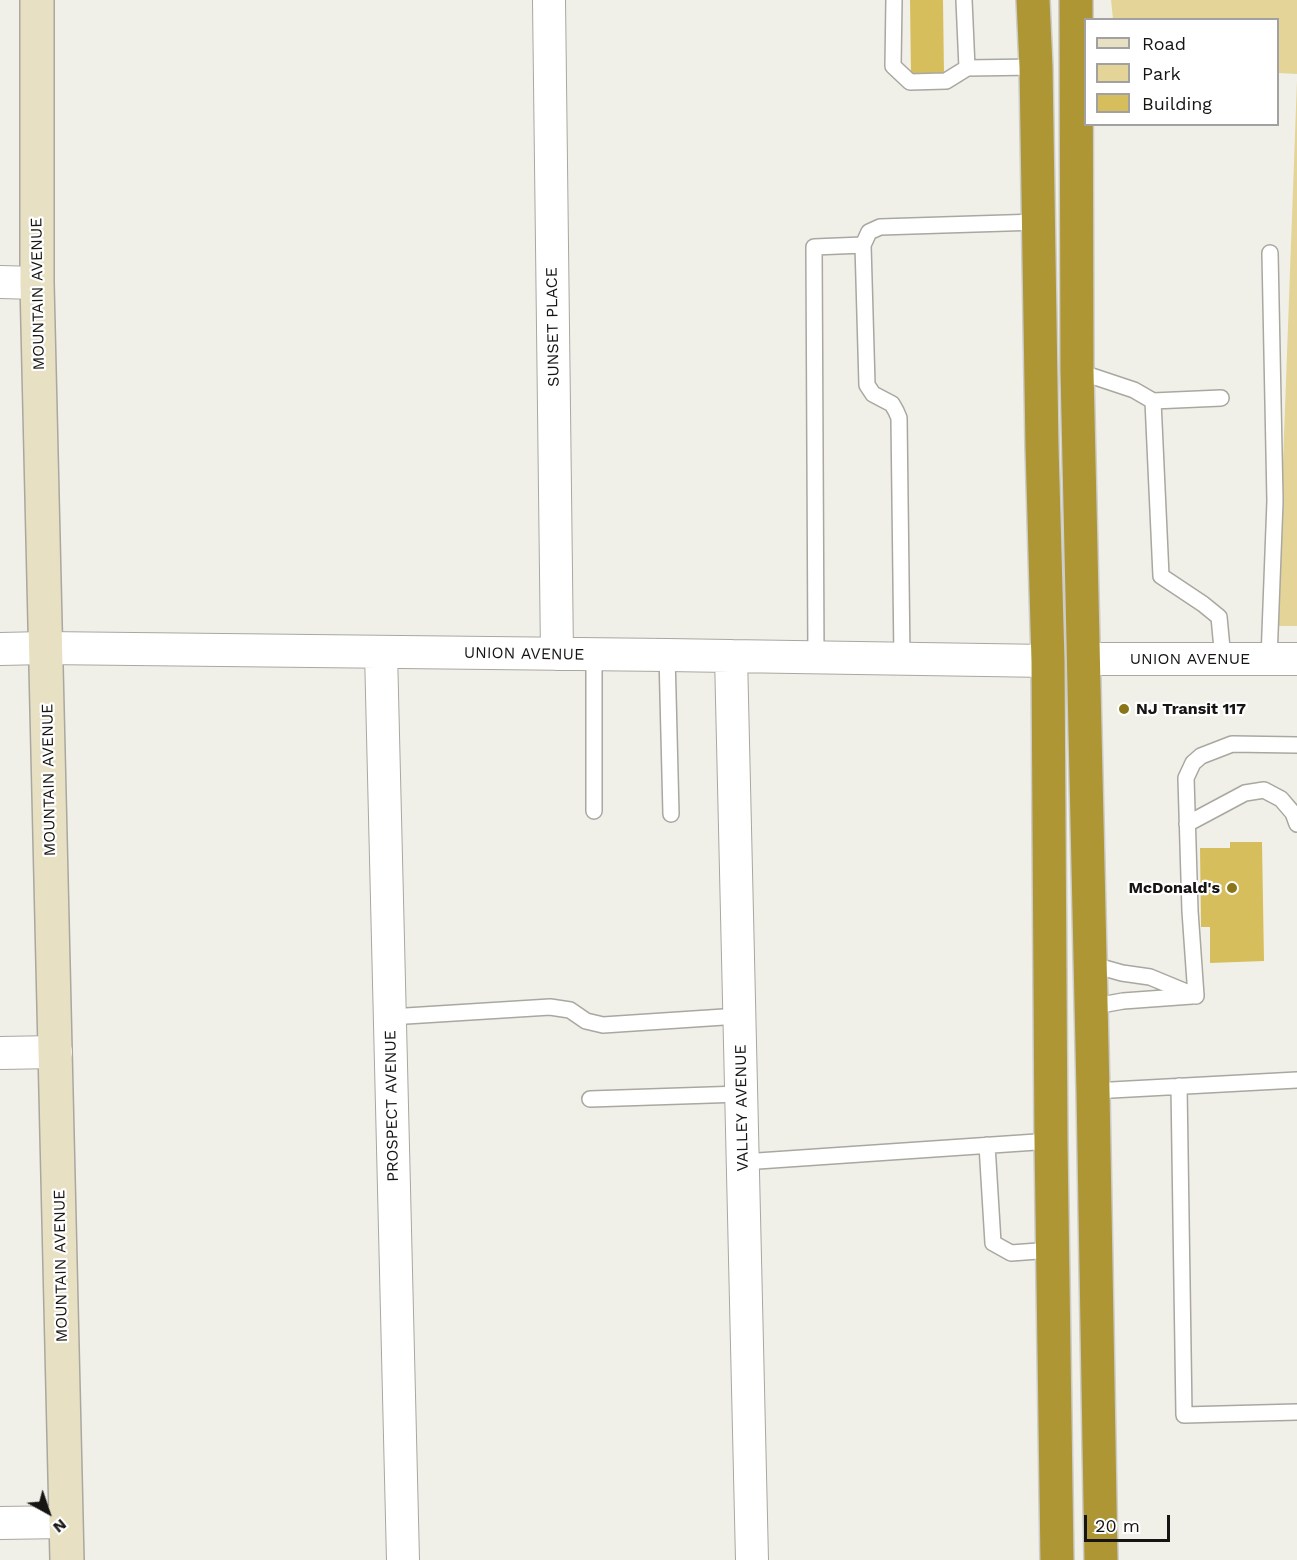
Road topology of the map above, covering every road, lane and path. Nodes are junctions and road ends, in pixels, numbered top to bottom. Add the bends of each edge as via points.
1 (37, 0) edge
2 (549, 0) edge
3 (894, 0) edge
4 (964, 0) edge
5 (1033, 0) edge
6 (1076, 0) edge
7 (1036, 67) junction
8 (967, 68) junction
9 (1038, 222) junction
10 (863, 245) junction
11 (1270, 253) dead end
12 (0, 282) edge
13 (37, 283) junction
14 (1077, 371) junction
15 (1221, 398) dead end
16 (1153, 401) junction
17 (45, 648) junction
18 (0, 649) edge
19 (381, 652) junction
20 (557, 654) junction
21 (594, 655) junction
22 (667, 655) junction
23 (731, 656) junction
24 (816, 657) junction
25 (902, 659) junction
26 (1083, 659) junction
27 (1223, 659) junction
28 (1283, 659) edge
29 (1048, 661) junction
30 (1297, 745) edge
31 (594, 811) dead end
32 (671, 814) dead end
33 (1187, 824) junction
34 (1297, 824) edge
35 (1090, 964) junction
36 (1196, 996) junction
37 (1090, 1007) junction
38 (390, 1017) junction
39 (739, 1017) junction
40 (56, 1052) junction
41 (0, 1053) edge
42 (1297, 1080) edge
43 (1179, 1086) junction
44 (1093, 1091) junction
45 (741, 1094) junction
46 (590, 1099) dead end
47 (1050, 1141) junction
48 (987, 1145) junction
49 (743, 1162) junction
50 (1052, 1250) junction
51 (1297, 1412) edge
52 (66, 1522) junction
53 (0, 1523) edge
54 (67, 1560) edge
55 (403, 1560) edge
56 (752, 1560) edge
57 (1057, 1560) edge
58 (1101, 1560) edge

1 - 13 street, MOUNTAIN AVENUE
2 - 20 street, SUNSET PLACE
3 - 8 lane via 893,66 901,74 910,82 946,81
4 - 8 lane
5 - 7 highway
6 - 14 highway
7 - 8 lane
7 - 9 highway
9 - 10 lane via 880,227 869,232
9 - 29 highway
10 - 24 lane via 814,247
10 - 25 lane via 867,385 873,394 892,404 899,418
11 - 28 lane
12 - 13 street
13 - 17 street, MOUNTAIN AVENUE
14 - 16 lane via 1134,390
14 - 26 highway
15 - 16 lane
16 - 27 lane via 1161,576 1219,617
17 - 18 street, UNION AVENUE
17 - 19 street, UNION AVENUE
17 - 40 street, MOUNTAIN AVENUE
19 - 20 street, UNION AVENUE
19 - 38 street, PROSPECT AVENUE
20 - 21 street, UNION AVENUE
21 - 22 street, UNION AVENUE
21 - 31 lane
22 - 23 street, UNION AVENUE
22 - 32 lane
23 - 24 street, UNION AVENUE
23 - 39 street, VALLEY AVENUE
24 - 25 street, UNION AVENUE
25 - 29 street, UNION AVENUE
26 - 27 street, UNION AVENUE
26 - 35 highway
27 - 28 street, UNION AVENUE
29 - 47 highway
30 - 33 lane via 1232,744 1201,756 1186,778
33 - 34 lane via 1245,793 1264,790 1281,799
33 - 36 lane
35 - 36 lane via 1149,977
35 - 37 highway
36 - 37 lane
37 - 44 highway
38 - 39 lane via 550,1007 570,1010 586,1021 603,1025
38 - 55 street, PROSPECT AVENUE
39 - 45 street, VALLEY AVENUE
40 - 41 street
40 - 52 street, MOUNTAIN AVENUE
42 - 43 lane
43 - 44 lane
43 - 51 lane via 1184,1415
44 - 58 highway
45 - 46 lane
45 - 49 street, VALLEY AVENUE
47 - 48 lane
47 - 50 highway
48 - 49 lane
48 - 50 lane via 993,1243 1011,1253
49 - 56 street, VALLEY AVENUE
50 - 57 highway
52 - 53 street
52 - 54 street, MOUNTAIN AVENUE

